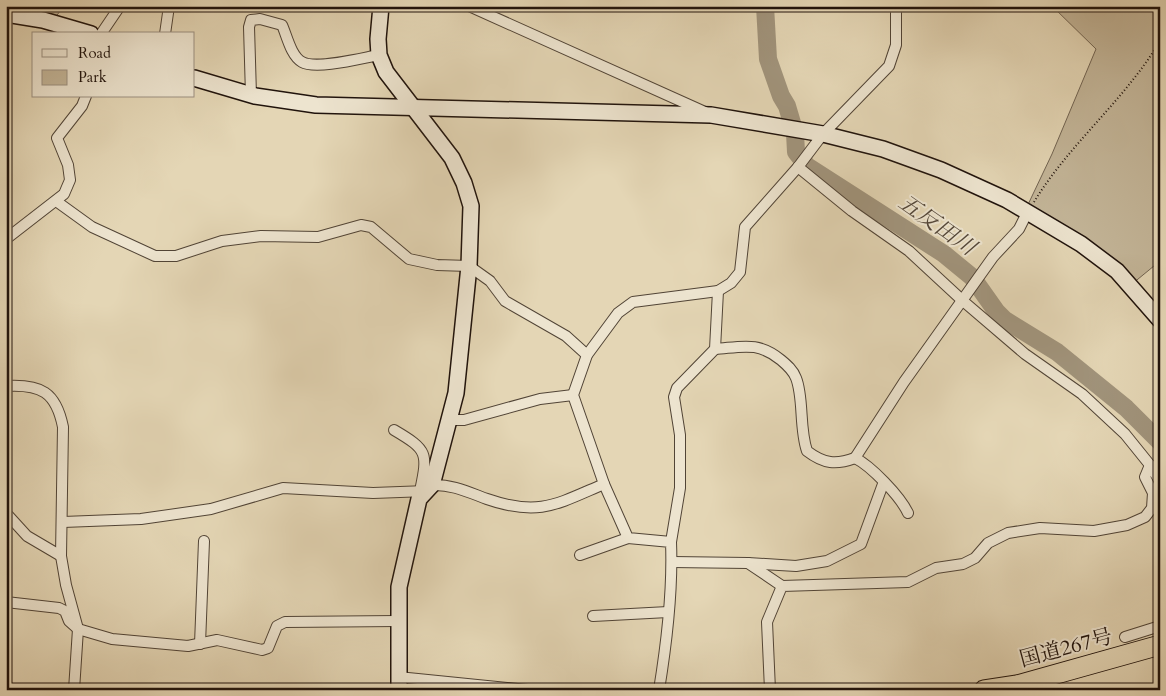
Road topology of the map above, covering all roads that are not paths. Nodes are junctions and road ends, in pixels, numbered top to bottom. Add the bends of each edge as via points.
1 (120, 6) edge
2 (169, 6) edge
3 (380, 6) edge
4 (469, 6) edge
5 (896, 6) edge
6 (6, 14) edge
7 (84, 32) edge
8 (102, 32) edge
9 (165, 32) edge
10 (379, 55) junction
11 (195, 78) edge
12 (251, 95) junction
13 (85, 98) edge
14 (413, 109) junction
15 (711, 114) junction
16 (823, 134) junction
17 (798, 168) junction
18 (56, 201) junction
19 (1027, 213) junction
20 (6, 239) edge
21 (468, 266) junction
22 (718, 291) junction
23 (963, 302) junction
24 (1160, 320) edge
25 (715, 349) junction
26 (587, 355) junction
27 (6, 386) edge
28 (573, 395) junction
29 (450, 420) junction
30 (394, 430) dead end
31 (855, 458) junction
32 (1150, 465) junction
33 (1160, 482) edge
34 (604, 484) junction
35 (884, 484) junction
36 (426, 489) junction
37 (908, 512) dead end
38 (6, 513) edge
39 (63, 522) junction
40 (628, 538) junction
41 (204, 541) dead end
42 (671, 542) junction
43 (580, 555) dead end
44 (61, 556) junction
45 (672, 562) junction
46 (748, 563) junction
47 (782, 586) junction
48 (6, 602) edge
49 (668, 612) junction
50 (593, 616) dead end
51 (397, 621) junction
52 (1160, 626) edge
53 (78, 629) junction
54 (1125, 637) dead end
55 (200, 644) junction
56 (1160, 646) edge
57 (398, 683) edge
58 (74, 690) edge
59 (528, 690) edge
60 (659, 690) edge
61 (770, 690) edge
62 (984, 690) edge

1 - 8 street
2 - 9 street
3 - 10 street
4 - 15 street
5 - 16 street via 896,45 889,66
6 - 7 street
10 - 12 street via 316,65 302,62 294,53 282,25 260,18 251,20
10 - 14 street via 386,72
11 - 12 street
12 - 14 street via 316,105
13 - 18 street via 57,138 68,165 70,180 64,194
14 - 15 street
14 - 21 street via 452,158 464,183 471,206
15 - 16 street
16 - 17 street
16 - 19 street via 883,149 941,170 1007,200
17 - 22 street via 745,227 740,272
17 - 23 street via 909,251
18 - 20 street
18 - 21 street via 92,227 155,256 176,256 222,241 261,236 318,237 361,225 371,227 410,259 437,265
19 - 23 street via 1019,229 993,257
19 - 24 street via 1081,244 1117,271
21 - 26 street via 490,281 506,301 566,336
21 - 29 street via 456,393
22 - 25 street
22 - 26 street via 633,302 618,313
23 - 31 street via 904,382
23 - 32 street via 1025,354 1082,394 1125,434
25 - 31 street via 768,349 791,369 796,379 807,451 829,463
25 - 42 street via 677,388 674,397 680,435 680,488
26 - 28 street
27 - 39 street via 28,385 44,391 59,410 63,427
28 - 29 street via 540,399 464,420
28 - 34 street
29 - 36 street
30 - 36 street via 411,440 424,454
31 - 35 street via 865,462
32 - 33 street
32 - 47 street via 1145,477 1153,494 1152,508 1144,517 1128,525 1094,531 1040,528 1008,533 988,543 969,561 936,568 908,582
34 - 36 street via 552,507 534,509 508,506 446,484
34 - 40 street
35 - 37 street via 902,500
35 - 46 street via 861,544 827,561 796,566
36 - 39 street via 373,493 283,488 202,510 141,520
36 - 51 street via 419,500 403,562
38 - 44 street via 27,536
39 - 44 street
40 - 42 street
40 - 43 street
41 - 55 street
42 - 45 street
44 - 53 street
45 - 46 street
45 - 49 street
46 - 47 street
47 - 61 street via 767,622
48 - 53 street via 58,608 65,611 69,621
49 - 50 street
49 - 60 street via 666,652
51 - 55 street via 285,622 277,626 268,648 262,650 217,640
51 - 57 street
52 - 54 street
53 - 55 street via 112,639 188,646
53 - 58 street
56 - 62 highway, 国道267号 via 1017,685
57 - 59 street

